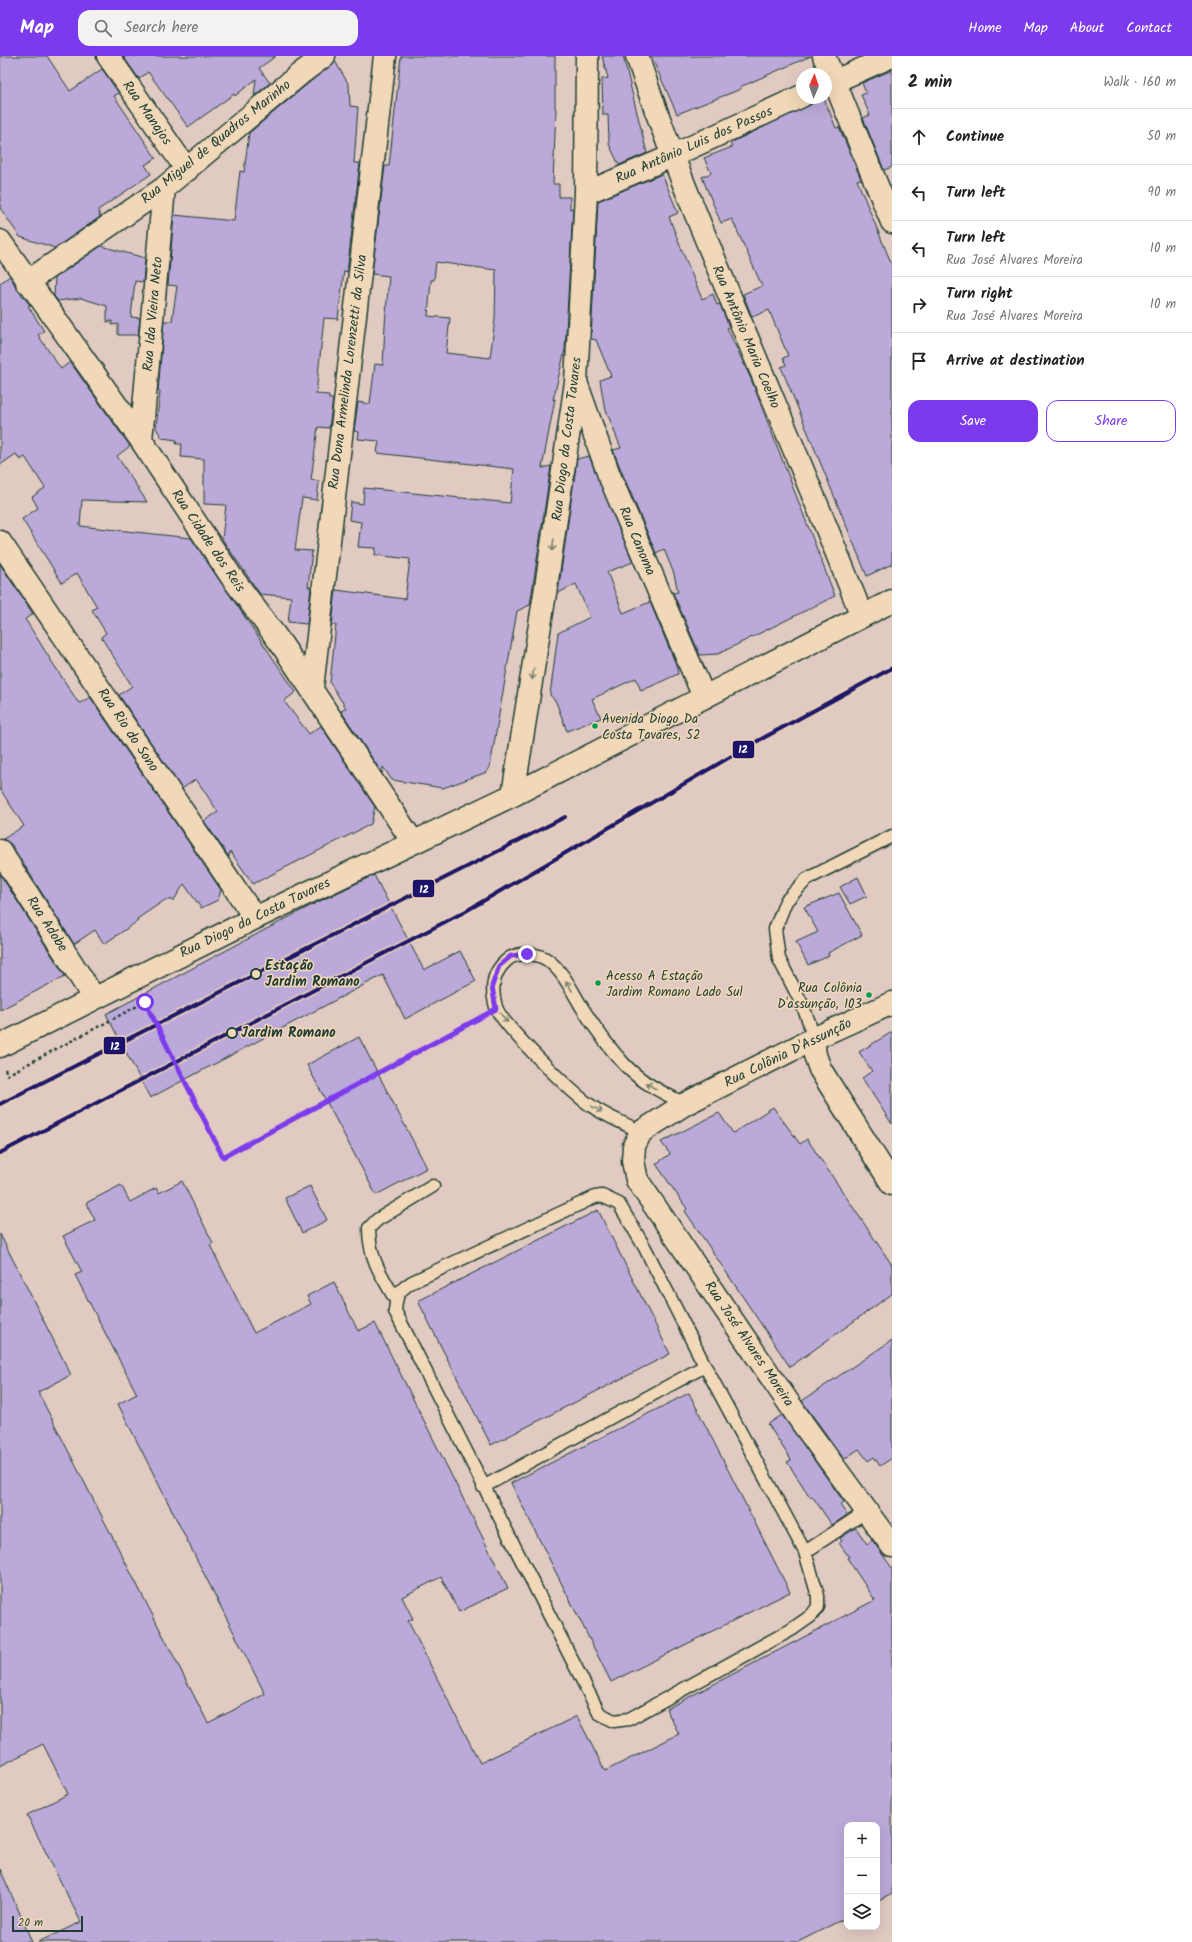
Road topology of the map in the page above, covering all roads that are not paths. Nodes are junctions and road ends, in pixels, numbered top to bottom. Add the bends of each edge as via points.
1 (108, 56) edge
2 (324, 56) edge
3 (385, 56) edge
4 (587, 56) edge
5 (637, 56) edge
6 (824, 56) edge
7 (892, 56) edge
8 (827, 68) edge
9 (832, 82) edge
10 (832, 87) edge
11 (796, 99) edge
12 (672, 156) junction
13 (187, 170) junction
14 (164, 188) junction
15 (586, 193) junction
16 (892, 222) edge
17 (3, 252) edge
18 (27, 282) junction
19 (576, 382) junction
20 (141, 440) junction
21 (0, 542) edge
22 (892, 601) edge
23 (862, 616) junction
24 (312, 688) junction
25 (704, 697) junction
26 (513, 795) junction
27 (892, 836) edge
28 (413, 842) junction
29 (0, 851) edge
30 (255, 918) junction
31 (94, 998) junction
32 (892, 1003) edge
33 (813, 1039) junction
34 (1, 1056) edge
35 (685, 1104) junction
36 (640, 1132) junction
37 (892, 1184) edge
38 (433, 1186) dead end
39 (396, 1300) junction
40 (705, 1366) junction
41 (483, 1487) junction
42 (879, 1516) edge
43 (892, 1546) edge
44 (805, 1552) junction

1 - 13 street, Rua Manajos
2 - 13 street, Rua Miguel de Quadros Marinho
3 - 24 street, Rua Dona Armelinda Lorenzetti da Silva
4 - 15 street, Rua Diogo da Costa Tavares
5 - 12 street, Rua Antônio Maria Coelho
6 - 8 street
7 - 9 street
10 - 16 street
11 - 12 street, Rua Antônio Luis dos Passos
12 - 15 street, Rua Antônio Luis dos Passos
12 - 23 street, Rua Antônio Maria Coelho
13 - 14 street, Rua Miguel de Quadros Marinho
14 - 18 street, Rua Miguel de Quadros Marinho
14 - 20 street, Rua Ida Vieira Neto
15 - 19 street, Rua Diogo da Costa Tavares
17 - 18 street, Rua Cidade dos Reis
18 - 20 street, Rua Cidade dos Reis
19 - 25 street, Rua Canoma via 609,475
19 -> 26 street, Rua Diogo da Costa Tavares
20 - 24 street, Rua Cidade dos Reis via 230,576
21 - 30 street, Rua Rio do Sono
22 - 23 street, Rua Diogo da Costa Tavares
23 - 25 street, Rua Diogo da Costa Tavares
24 - 28 street, Rua Cidade dos Reis
25 - 26 street, Rua Diogo da Costa Tavares
26 - 28 street, Rua Diogo da Costa Tavares
27 - 33 lane via 808,879 786,901 775,929 779,958 801,1002
28 - 30 street, Rua Diogo da Costa Tavares
29 - 31 street, Rua Adobe
30 - 31 street, Rua Diogo da Costa Tavares
31 - 34 street, Rua Diogo da Costa Tavares
32 - 33 street, Rua Colônia D'Assunção
33 - 35 street, Rua Colônia D'Assunção
33 - 37 street via 820,1069
35 - 36 street
35 -> 36 lane via 654,1088 624,1064 560,972 545,958 527,954 511,956 499,966 492,986 496,1009 519,1037 590,1105
36 - 42 street, Rua José Alvares Moreira via 634,1146 633,1161 637,1180 803,1424
38 - 39 lane via 377,1220 369,1228 369,1242 375,1264
39 - 40 lane via 400,1290 412,1282 588,1200 602,1196 619,1204 645,1248
39 - 41 lane via 395,1311
40 - 41 lane
40 - 44 lane
41 - 44 lane via 599,1713 614,1721 630,1719 785,1634 812,1616 818,1607 818,1596
42 - 43 street, Rua José Alvares Moreira
42 - 44 lane

